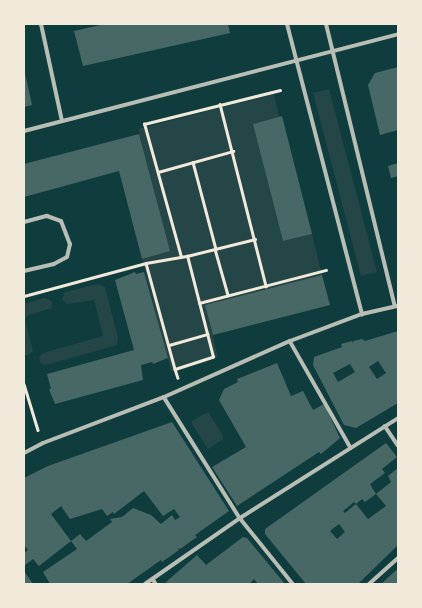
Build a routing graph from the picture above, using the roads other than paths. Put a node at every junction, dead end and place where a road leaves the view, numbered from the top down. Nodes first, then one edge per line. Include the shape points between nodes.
1 (41, 24) edge
2 (287, 24) edge
3 (326, 24) edge
4 (398, 34) edge
5 (332, 51) junction
6 (295, 60) junction
7 (62, 121) junction
8 (24, 131) edge
9 (24, 222) edge
10 (24, 271) edge
11 (396, 306) edge
12 (362, 314) junction
13 (290, 341) junction
14 (164, 397) junction
15 (398, 418) edge
16 (385, 426) junction
17 (398, 445) edge
18 (351, 448) junction
19 (24, 453) edge
20 (240, 518) junction
21 (398, 558) edge
22 (153, 579) junction
23 (145, 584) edge
24 (156, 584) edge
25 (293, 584) edge
26 (369, 584) edge

1 - 7 street
2 - 6 street
3 - 5 street
4 - 5 street
5 - 6 street
5 - 11 street
6 - 7 street
6 - 12 street
7 - 8 street
9 - 10 street via 47,216 61,221 70,244 67,257 54,264
11 - 12 street
12 - 13 street
13 - 14 street
13 - 18 street
14 - 19 street via 42,443
14 - 20 street
15 - 16 street
16 - 17 street
16 - 18 street
18 - 20 street
20 - 22 street
20 - 25 street
21 - 26 street
22 - 23 street
22 - 24 street

